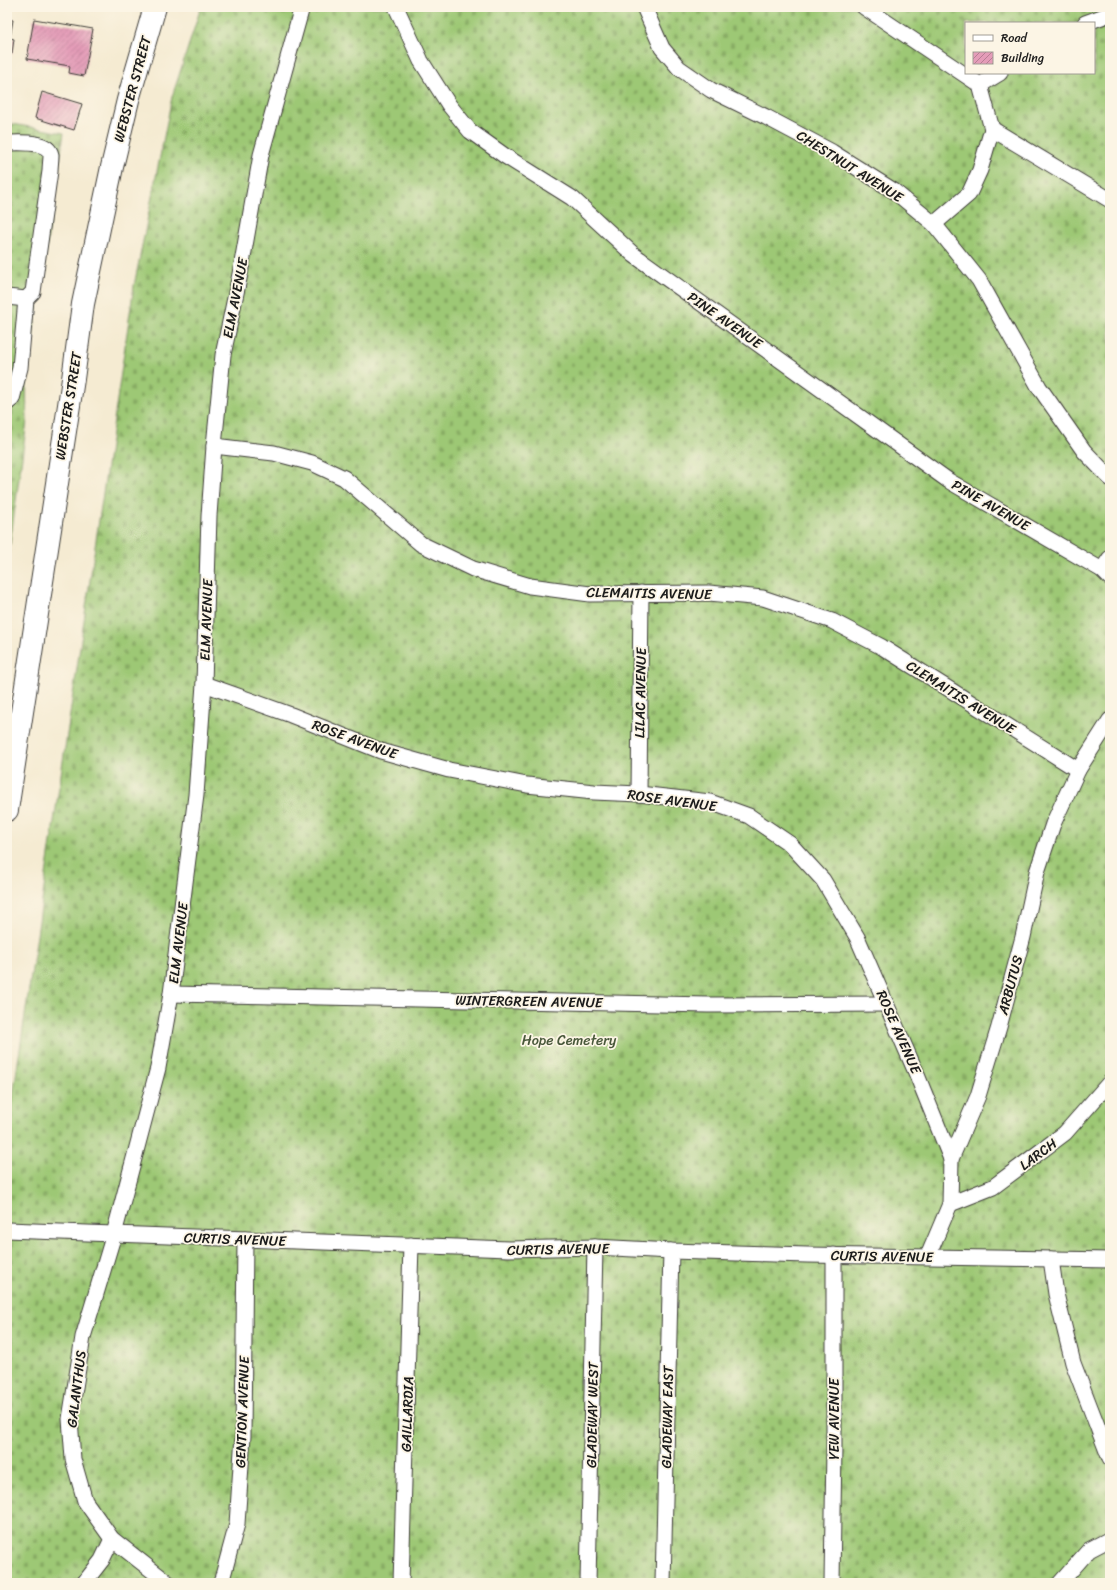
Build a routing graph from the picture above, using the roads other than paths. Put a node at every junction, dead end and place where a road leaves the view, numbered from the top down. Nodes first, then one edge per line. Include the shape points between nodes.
1 (154, 7) edge
2 (302, 7) edge
3 (396, 7) edge
4 (644, 7) edge
5 (864, 7) edge
6 (1110, 14) edge
7 (1088, 22) edge
8 (998, 74) edge
9 (980, 85) junction
10 (992, 129) junction
11 (7, 143) edge
12 (1110, 200) edge
13 (934, 224) junction
14 (7, 297) edge
15 (26, 299) junction
16 (7, 403) edge
17 (214, 446) junction
18 (1110, 478) edge
19 (1107, 569) edge
20 (642, 593) junction
21 (204, 684) junction
22 (1110, 720) edge
23 (11, 754) edge
24 (1078, 770) junction
25 (639, 794) junction
26 (7, 810) edge
27 (171, 994) junction
28 (886, 1004) junction
29 (1110, 1082) edge
30 (951, 1159) junction
31 (950, 1204) junction
32 (7, 1230) edge
33 (114, 1234) junction
34 (245, 1239) junction
35 (411, 1246) junction
36 (595, 1247) junction
37 (671, 1251) junction
38 (834, 1255) junction
39 (928, 1256) junction
40 (1051, 1259) junction
41 (1110, 1260) edge
42 (1110, 1459) edge
43 (112, 1539) junction
44 (1110, 1539) edge
45 (84, 1583) edge
46 (168, 1583) edge
47 (221, 1583) edge
48 (401, 1583) edge
49 (588, 1583) edge
50 (663, 1583) edge
51 (832, 1583) edge
52 (1060, 1583) edge

1 - 23 main road, WEBSTER STREET via 128,100 83,304
2 - 17 lane, ELM AVENUE via 261,155 224,355
3 - 19 lane, PINE AVENUE via 421,61 449,106 470,132 572,198 634,255 949,481
4 - 13 lane, CHESTNUT AVENUE via 662,48 679,68 711,90 832,152 894,191
5 - 9 lane
6 - 7 lane
8 - 9 lane
9 - 10 lane
10 - 12 lane
10 - 13 lane via 980,170 969,194
11 - 15 lane via 38,144 51,154 33,292
13 - 18 lane, CHESTNUT AVENUE via 979,280 1039,386 1084,451
14 - 15 lane
15 - 16 lane via 20,368 12,399
17 - 20 lane, CLEMAITIS AVENUE via 274,453 312,463 344,478 420,544 473,569 537,587 590,594
17 - 21 lane, ELM AVENUE via 209,516
20 - 24 lane, CLEMAITIS AVENUE via 709,593 763,598 832,621 882,647
20 - 25 lane, LILAC AVENUE
21 - 25 lane, ROSE AVENUE via 381,751 449,770 527,785
21 - 27 lane, ELM AVENUE via 196,795
22 - 24 lane, ARBUTUS
23 - 26 main road, WEBSTER STREET
24 - 30 lane, ARBUTUS via 1053,824 1037,872 987,1068
25 - 28 lane, ROSE AVENUE via 710,802 749,816 790,844 823,880 857,937
27 - 28 lane, WINTERGREEN AVENUE via 700,1004
27 - 33 lane, ELM AVENUE via 158,1068
28 - 30 lane, ROSE AVENUE via 916,1070
29 - 31 lane, LARCH via 1065,1133 993,1187
30 - 31 lane, ARBUTUS
31 - 39 lane, ARBUTUS
32 - 33 lane, CURTIS AVENUE
33 - 34 lane, CURTIS AVENUE
33 - 43 lane, GALANTHUS via 83,1337 70,1420 73,1459 85,1501
34 - 35 lane, CURTIS AVENUE
34 - 47 lane, GENTION AVENUE via 243,1436 237,1524
35 - 36 lane, CURTIS AVENUE via 509,1249
35 - 48 lane, GAILLARDIA
36 - 37 lane, CURTIS AVENUE
36 - 49 lane, GLADEWAY WEST
37 - 38 lane, CURTIS AVENUE
37 - 50 lane, GLADEWAY EAST
38 - 39 lane, CURTIS AVENUE
38 - 51 lane, YEW AVENUE
39 - 40 lane, CURTIS AVENUE
40 - 41 lane, CURTIS AVENUE
40 - 42 lane via 1056,1294 1073,1363
43 - 45 lane via 102,1560
43 - 46 lane, GALANTHUS
44 - 52 lane via 1089,1550

